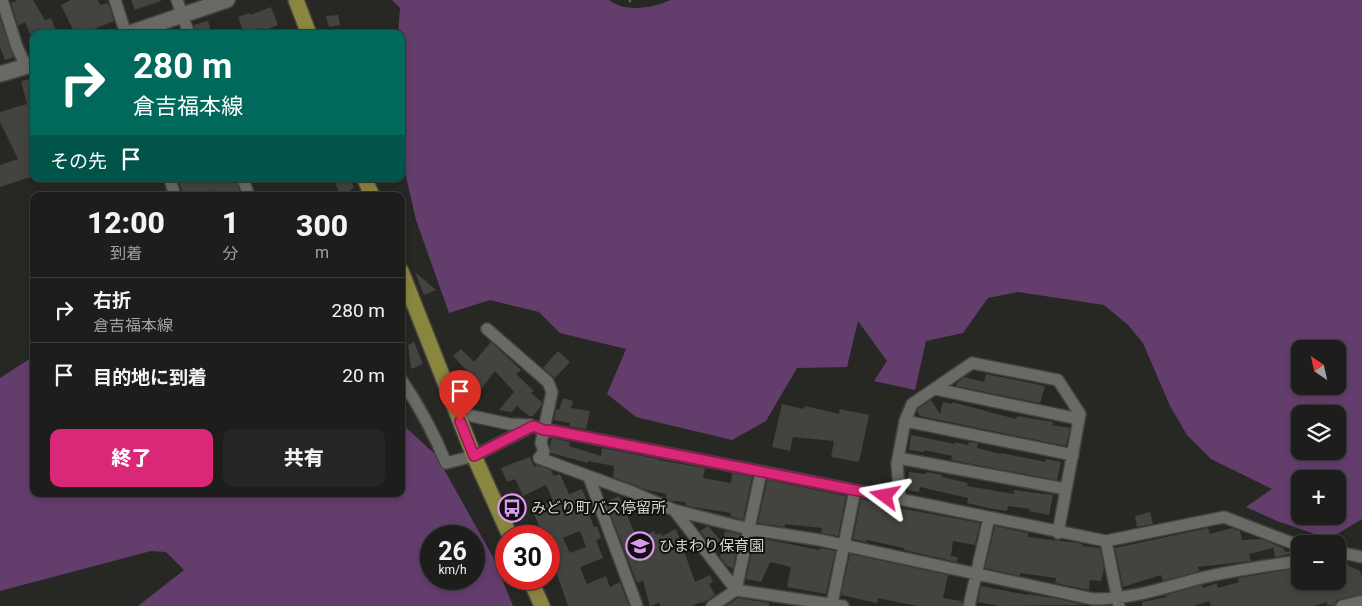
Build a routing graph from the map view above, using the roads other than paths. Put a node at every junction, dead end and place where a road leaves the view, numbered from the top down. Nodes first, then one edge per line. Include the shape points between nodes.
1 (2, 0) edge
2 (115, 0) edge
3 (227, 0) edge
4 (296, 0) edge
5 (180, 7) edge
6 (126, 30) edge
7 (135, 30) edge
8 (188, 30) edge
9 (307, 30) edge
10 (30, 65) edge
11 (0, 74) edge
12 (405, 282) edge
13 (488, 328) dead end
14 (405, 385) edge
15 (935, 389) junction
16 (472, 416) dead end
17 (1079, 419) junction
18 (905, 421) junction
19 (538, 428) junction
20 (1073, 454) junction
21 (474, 456) junction
22 (898, 458) junction
23 (761, 472) junction
24 (589, 477) junction
25 (1066, 489) junction
26 (855, 490) junction
27 (900, 500) junction
28 (674, 510) junction
29 (989, 518) junction
30 (505, 525) edge
31 (750, 529) junction
32 (1058, 532) junction
33 (1106, 541) junction
34 (1291, 543) edge
35 (845, 545) junction
36 (1346, 554) edge
37 (1362, 557) edge
38 (1291, 562) edge
39 (976, 574) junction
40 (535, 590) edge
41 (736, 590) junction
42 (1362, 601) edge
43 (1119, 602) edge
44 (832, 604) junction
45 (542, 606) edge
46 (637, 606) edge
47 (712, 606) edge
48 (844, 606) edge
49 (969, 606) edge
50 (1342, 606) edge

1 - 10 street via 17,47
2 - 6 street
3 - 5 street
4 - 9 main road
5 - 7 street
5 - 8 street
10 - 11 street
12 - 21 main road
13 - 19 street via 548,382 552,392
14 - 21 street via 446,463
15 - 17 street
15 - 17 street via 972,363 1058,380 1080,414
15 - 18 street via 912,404
16 - 19 street
17 - 20 street
18 - 20 street
18 - 22 street
19 - 21 street
19 - 23 street
19 - 24 street via 544,452 539,458
20 - 25 street
21 - 30 main road
22 - 25 street
22 - 27 street
23 - 26 street
23 - 31 street
24 - 28 street
24 - 46 street
25 - 32 street
26 - 27 street
26 - 35 street
27 - 29 street
28 - 31 street
28 - 41 street
29 - 32 street
29 - 39 street
31 - 35 street
31 - 41 street
32 - 33 street
33 - 34 street via 1224,517
33 - 43 street
35 - 39 street
35 - 44 street
36 - 37 street
38 - 43 street via 1232,571
39 - 43 street
39 - 49 street
40 - 45 main road
41 - 44 street
41 - 47 street
42 - 50 street
44 - 48 street

